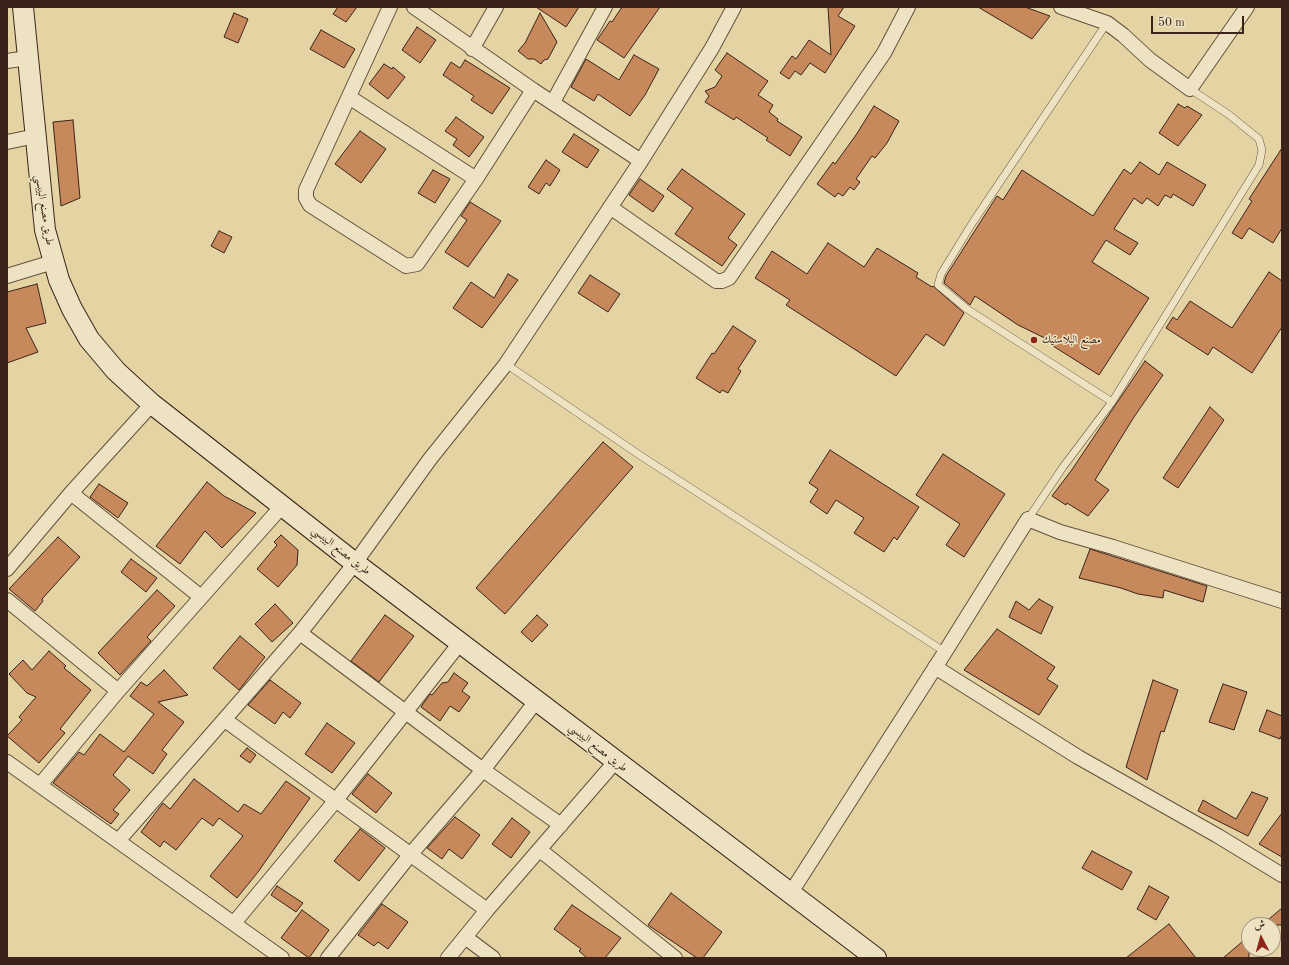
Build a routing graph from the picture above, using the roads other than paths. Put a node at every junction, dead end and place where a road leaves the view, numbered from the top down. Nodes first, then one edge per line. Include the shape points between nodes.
1 (23, 7) edge
2 (390, 7) edge
3 (414, 7) edge
4 (496, 7) edge
5 (605, 7) edge
6 (734, 7) edge
7 (908, 7) edge
8 (1061, 7) edge
9 (1247, 7) edge
10 (1107, 23) junction
11 (472, 49) junction
12 (28, 58) junction
13 (7, 61) edge
14 (1190, 89) junction
15 (532, 90) junction
16 (348, 97) junction
17 (553, 102) junction
18 (36, 136) junction
19 (7, 142) edge
20 (641, 161) junction
21 (476, 179) junction
22 (610, 207) junction
23 (53, 262) junction
24 (7, 276) edge
25 (506, 364) junction
26 (1112, 402) junction
27 (152, 404) junction
28 (71, 493) junction
29 (283, 506) junction
30 (1028, 519) junction
31 (355, 563) junction
32 (7, 569) edge
33 (201, 597) junction
34 (7, 600) edge
35 (1282, 601) edge
36 (300, 633) junction
37 (460, 642) junction
38 (945, 652) junction
39 (935, 667) junction
40 (118, 691) junction
41 (537, 700) junction
42 (406, 713) junction
43 (226, 720) junction
44 (7, 762) edge
45 (615, 762) junction
46 (483, 770) junction
47 (40, 785) junction
48 (336, 800) junction
49 (561, 825) junction
50 (118, 841) junction
51 (540, 850) junction
52 (410, 855) junction
53 (1282, 875) edge
54 (790, 894) junction
55 (487, 910) junction
56 (234, 923) junction
57 (465, 937) junction
58 (282, 958) edge
59 (328, 958) edge
60 (448, 958) edge
61 (493, 958) edge
62 (675, 958) edge
63 (876, 958) edge

1 - 12 main road, طريق مصنع البيبسي
2 - 16 street
3 - 11 street
4 - 11 street
5 - 17 street
6 - 20 street via 712,48
7 - 22 street via 884,53 729,278 722,282 716,281
8 - 10 street
9 - 14 street
10 - 14 street via 1150,60
10 - 26 lane via 973,222 941,274 938,286 967,309
11 - 15 street
12 - 13 street
12 - 18 main road, طريق مصنع البيبسي
14 - 26 lane via 1228,114 1259,139 1262,150 1259,165
15 - 17 street
15 - 21 street
16 - 21 street
16 - 21 street via 306,190 306,198 310,205 353,234 406,266 417,264
17 - 20 street
18 - 19 street
18 - 23 main road, طريق مصنع البيبسي via 45,230
20 - 22 street
22 - 25 street
23 - 24 street
23 - 27 main road, طريق مصنع البيبسي via 72,309 89,339 116,371
25 - 31 street via 430,459
25 - 38 lane via 641,456
26 - 30 lane
27 - 28 street
27 - 29 main road, طريق مصنع البيبسي
28 - 32 street
28 - 33 street
29 - 31 main road, طريق مصنع البيبسي
29 - 33 street
30 - 35 street via 1060,532
30 - 38 street
31 - 36 street
31 - 37 main road, طريق مصنع البيبسي
33 - 40 street
34 - 40 street
36 - 42 street
36 - 43 street
37 - 41 main road, طريق مصنع البيبسي
37 - 42 street
38 - 39 street
39 - 53 street via 1078,757
39 - 54 street
40 - 47 street
41 - 45 main road, طريق مصنع البيبسي
41 - 46 street
42 - 46 street
42 - 48 street
43 - 48 street
43 - 50 street
44 - 47 street
45 - 49 street
45 - 54 main road, طريق مصنع البيبسي
46 - 49 street
46 - 52 street
47 - 50 street
48 - 52 street
48 - 56 street
49 - 51 street
50 - 56 street
51 - 55 street
51 - 62 street
52 - 55 street
52 - 59 street
54 - 63 main road, طريق مصنع البيبسي
55 - 57 street
56 - 58 street
57 - 60 street
57 - 61 street

